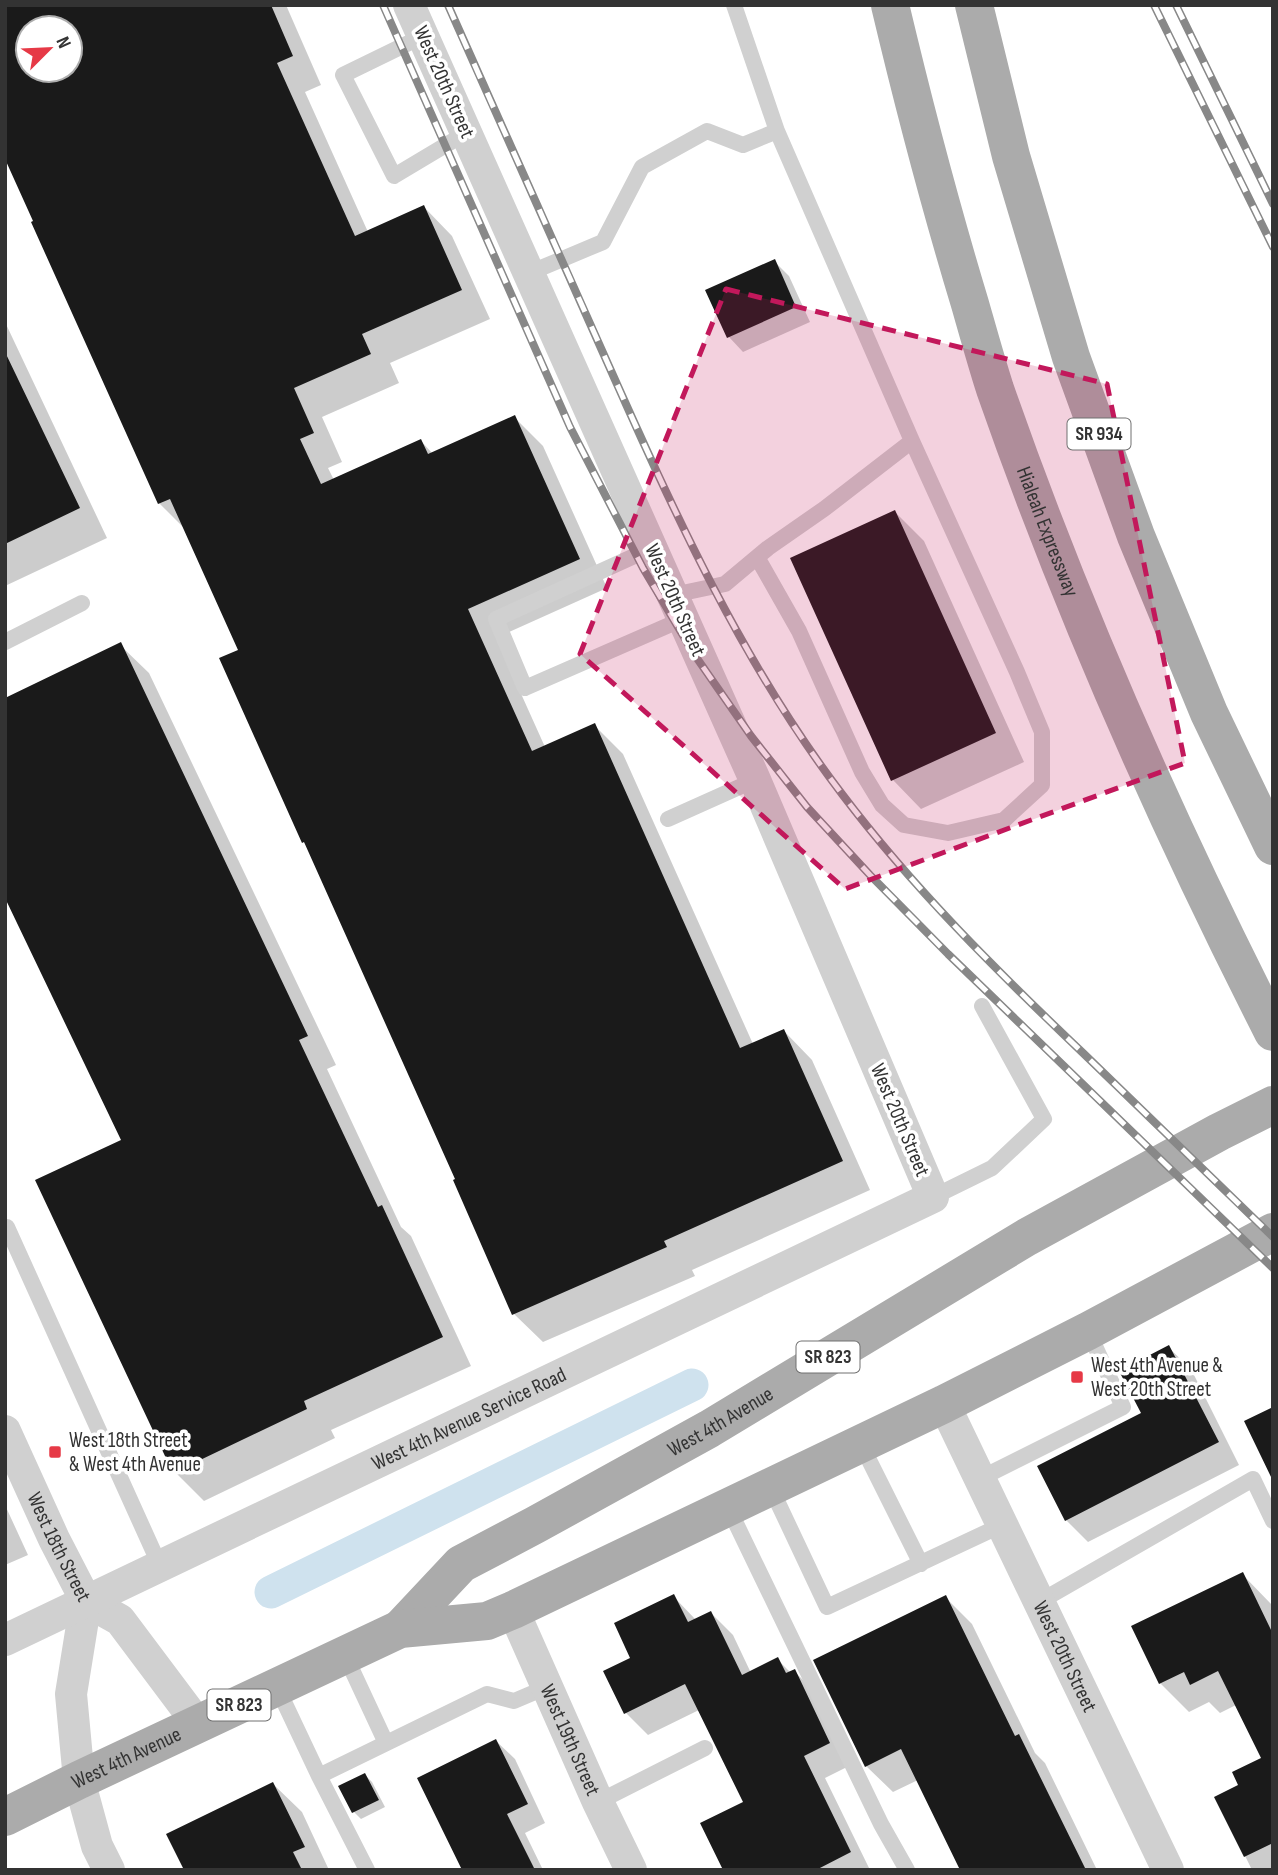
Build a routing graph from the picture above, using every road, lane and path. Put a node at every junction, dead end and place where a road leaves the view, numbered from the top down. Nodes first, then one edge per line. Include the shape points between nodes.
1 (409, 5) edge
2 (734, 5) edge
3 (890, 5) edge
4 (974, 5) edge
5 (423, 36) junction
6 (777, 131) junction
7 (466, 133) junction
8 (529, 273) junction
9 (912, 441) junction
10 (652, 548) junction
11 (757, 557) junction
12 (82, 603) dead end
13 (678, 607) junction
14 (5, 642) edge
15 (755, 780) junction
16 (668, 819) dead end
17 (1273, 846) edge
18 (982, 1006) dead end
19 (1273, 1032) edge
20 (1273, 1105) edge
21 (933, 1197) junction
22 (7, 1227) edge
23 (1273, 1232) edge
24 (1088, 1331) junction
25 (944, 1404) junction
26 (5, 1432) edge
27 (860, 1443) junction
28 (979, 1479) junction
29 (770, 1486) junction
30 (728, 1507) junction
31 (1273, 1521) edge
32 (1002, 1525) junction
33 (920, 1563) junction
34 (160, 1566) junction
35 (86, 1601) junction
36 (1039, 1602) junction
37 (513, 1609) junction
38 (400, 1629) junction
39 (5, 1640) edge
40 (345, 1655) junction
41 (277, 1687) junction
42 (547, 1687) junction
43 (198, 1724) junction
44 (386, 1743) junction
45 (705, 1748) dead end
46 (319, 1776) junction
47 (79, 1780) junction
48 (598, 1802) junction
49 (5, 1817) edge
50 (108, 1870) edge
51 (367, 1870) edge
52 (631, 1870) edge
53 (907, 1870) edge
54 (1168, 1870) edge

1 - 5 street, West 20th Street
2 - 6 lane
3 - 19 main road, Hialeah Expressway via 943,216 1000,400 1136,748
4 - 17 main road, SR 934 via 1011,156 1070,357 1136,536 1209,713
5 - 7 street, West 20th Street
5 - 7 lane via 343,75 394,176
6 - 8 lane via 743,145 707,131 642,167 603,242
6 - 9 lane
7 - 8 street, West 20th Street
8 - 10 street, West 20th Street
9 - 11 lane
9 - 11 lane via 1042,732 1042,785 1004,820 948,833 904,825 882,805 862,772 799,631
10 - 13 street, West 20th Street
10 - 13 lane via 496,619 526,688
11 - 13 lane via 725,584
12 - 14 lane
13 - 15 street, West 20th Street
15 - 16 lane
15 - 21 street, West 20th Street
18 - 21 lane via 1044,1119 992,1168
20 - 38 main road, West 4th Avenue / SR 823 via 1027,1237 709,1429 461,1564
21 - 34 street, West 4th Avenue Service Road
22 - 34 lane
23 - 24 main road, West 4th Avenue / SR 823
24 - 25 main road, West 4th Avenue / SR 823
24 - 28 lane via 1123,1407
25 - 27 main road, West 4th Avenue / SR 823
25 - 28 street, West 20th Street
26 - 35 street, West 18th Street
27 - 29 main road, West 4th Avenue / SR 823
27 - 33 lane
28 - 32 street, West 20th Street
29 - 30 main road, West 4th Avenue / SR 823
29 - 33 lane via 827,1607
30 - 37 main road, West 4th Avenue / SR 823
30 - 53 lane
31 - 36 lane via 1253,1479
32 - 33 lane
32 - 36 street, West 20th Street
34 - 35 street, West 4th Avenue Service Road
35 - 39 street, West 4th Avenue Service Road
35 - 43 street via 120,1620
35 - 47 street, West 18th Street via 71,1694
36 - 54 street, West 20th Street
37 - 38 main road, West 4th Avenue / SR 823 via 487,1621
37 - 42 street, West 19th Street
38 - 40 main road, West 4th Avenue / SR 823
40 - 41 main road, West 4th Avenue / SR 823
40 - 44 lane
41 - 43 main road, West 4th Avenue / SR 823
41 - 46 lane
42 - 44 lane via 514,1701 487,1694
42 - 48 street, West 19th Street
43 - 47 main road, West 4th Avenue / SR 823
44 - 46 lane
45 - 48 lane
46 - 51 lane
47 - 49 main road, West 4th Avenue / SR 823
47 - 50 street, West 18th Street
48 - 52 street, West 19th Street

